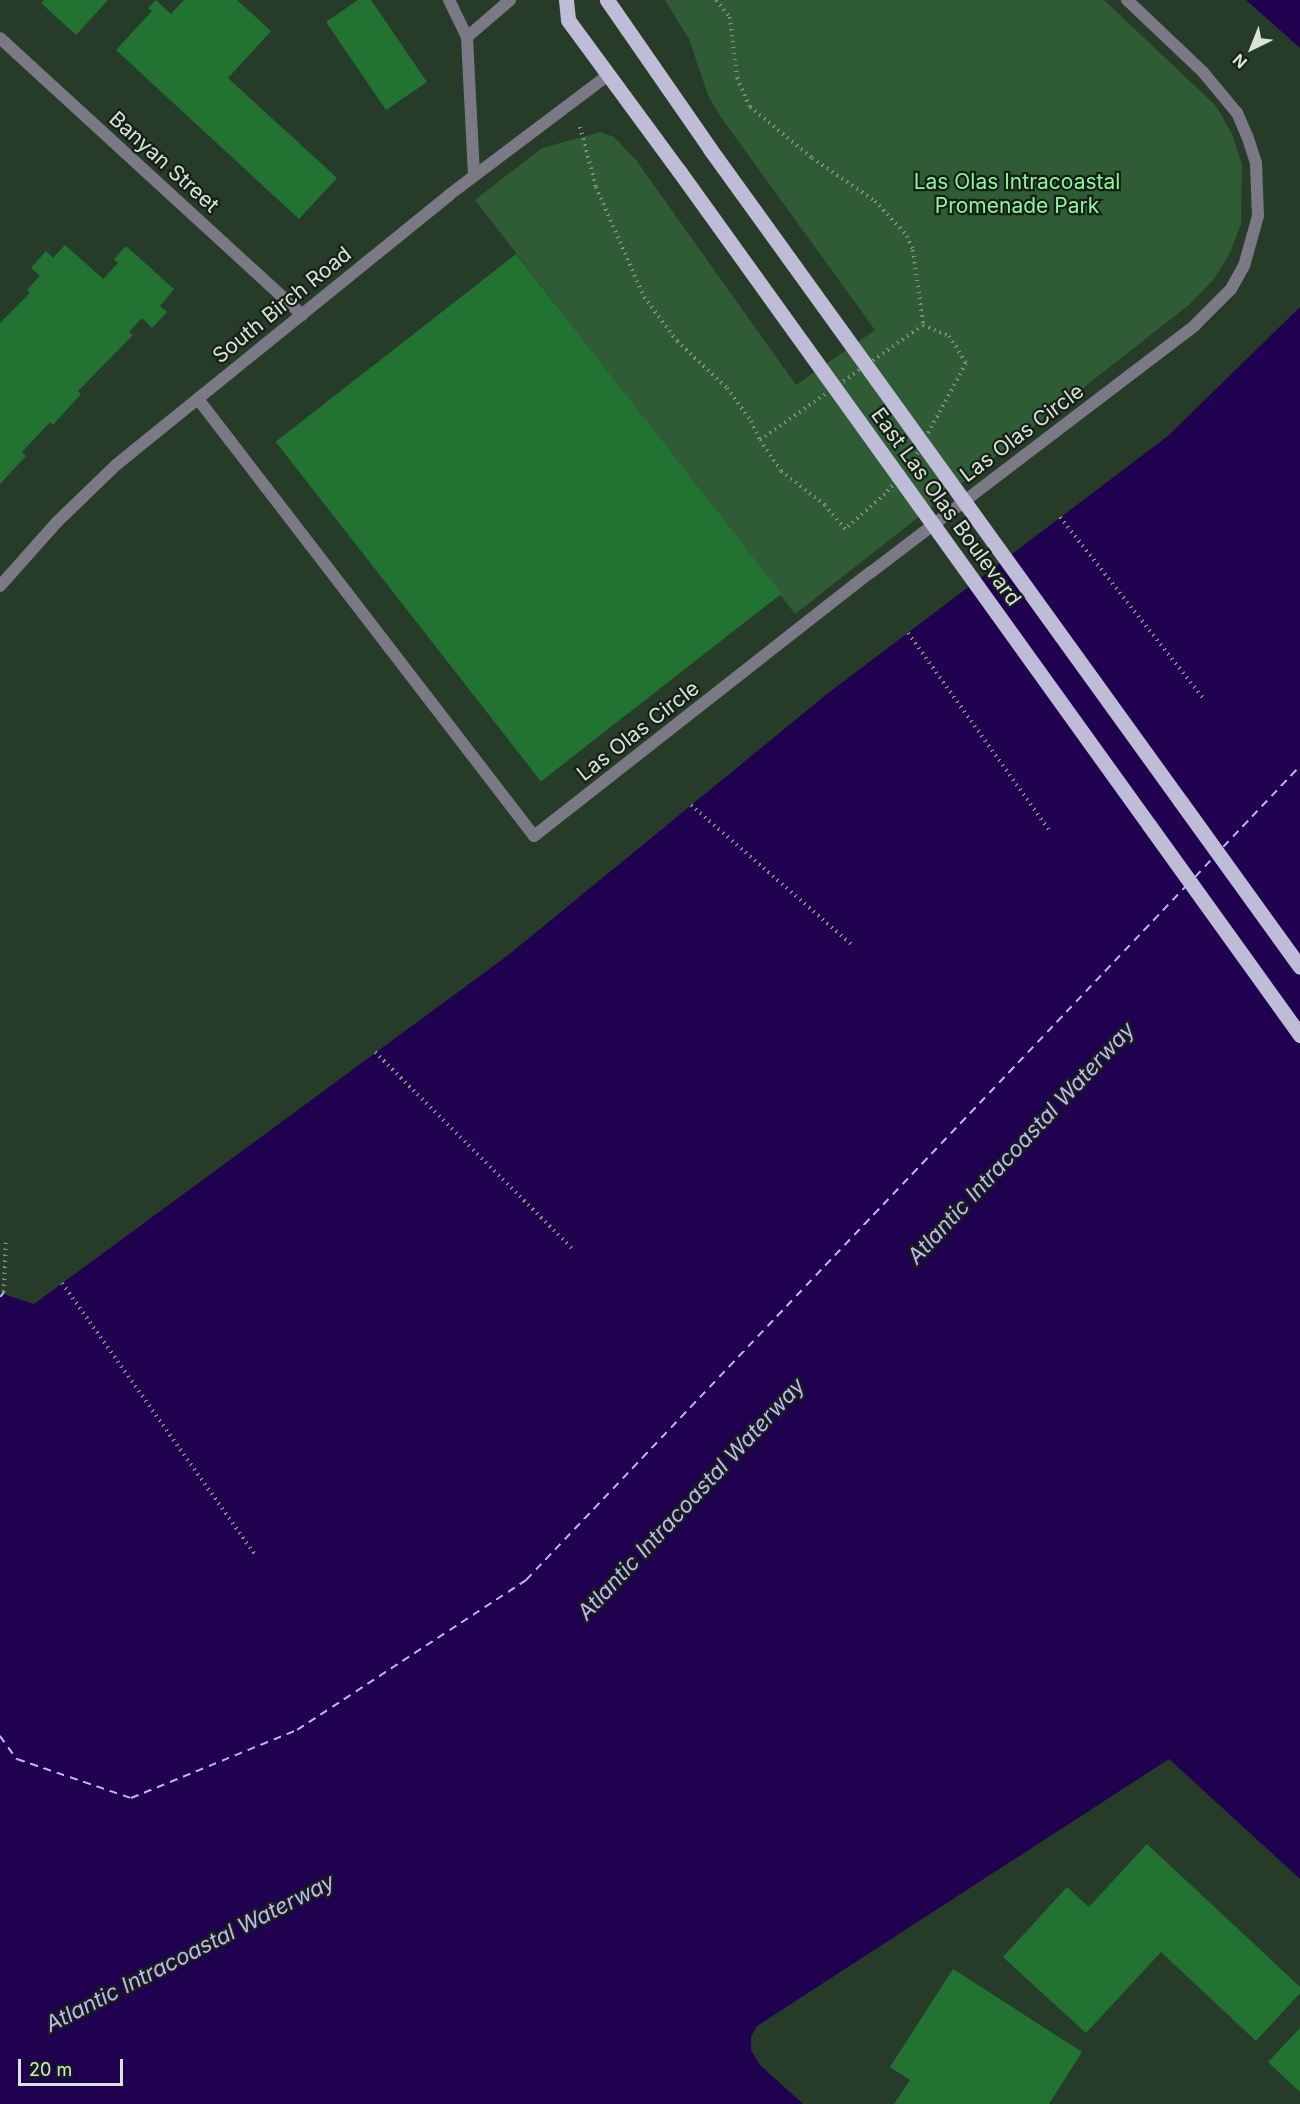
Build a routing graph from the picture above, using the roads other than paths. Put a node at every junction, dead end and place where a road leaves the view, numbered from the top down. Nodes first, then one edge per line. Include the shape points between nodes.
1 (449, 0) edge
2 (510, 0) edge
3 (566, 0) edge
4 (607, 0) edge
5 (1127, 0) edge
6 (467, 37) junction
7 (0, 38) edge
8 (608, 75) junction
9 (474, 176) junction
10 (302, 315) junction
11 (198, 399) junction
12 (0, 586) edge
13 (1300, 967) edge
14 (1300, 1035) edge

1 - 6 street
2 - 6 street
3 - 8 main road, East Las Olas Boulevard via 568,20
4 - 13 main road, East Las Olas Boulevard, bridge via 710,149
5 - 11 street, Las Olas Circle via 1210,79 1237,112 1247,136 1256,163 1258,216 1244,266 1231,289 1195,325 534,836
6 - 9 street
7 - 10 street, Banyan Street
8 - 9 street, South Birch Road
8 - 14 main road, East Las Olas Boulevard, bridge
9 - 10 street, South Birch Road
10 - 11 street, South Birch Road
11 - 12 street, South Birch Road via 98,482

